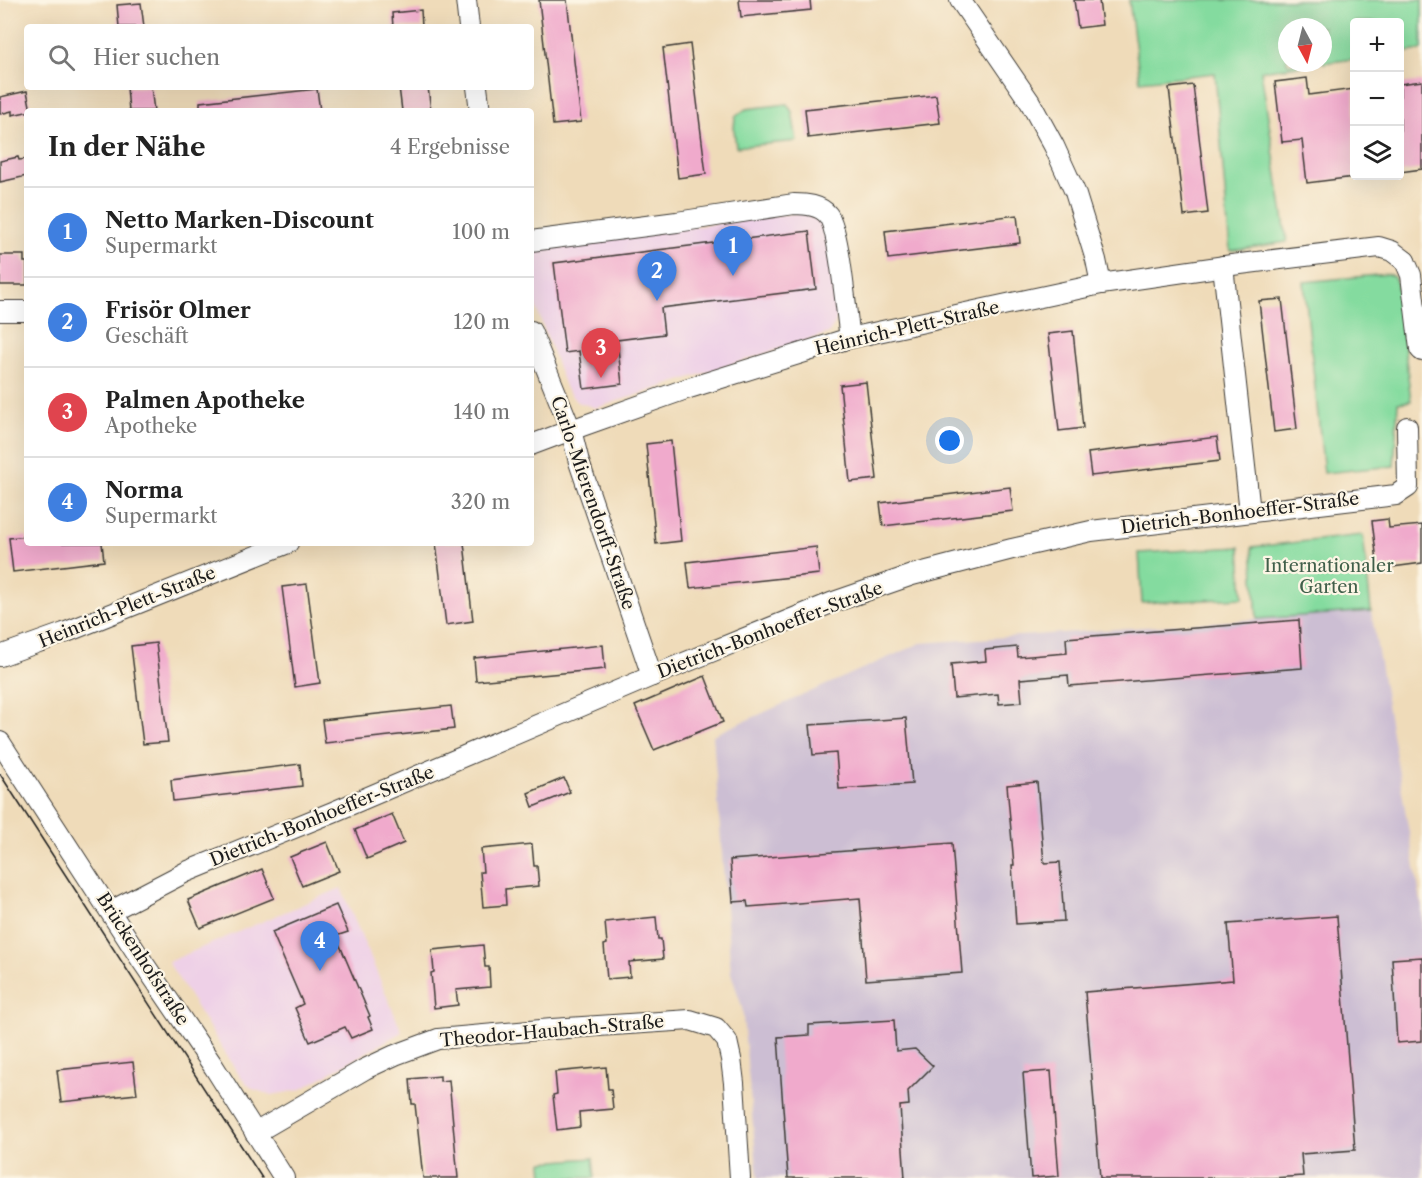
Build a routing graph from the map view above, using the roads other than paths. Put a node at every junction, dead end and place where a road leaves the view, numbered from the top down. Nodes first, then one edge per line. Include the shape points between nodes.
1 (466, 0) edge
2 (960, 0) edge
3 (469, 24) edge
4 (477, 90) edge
5 (480, 108) edge
6 (534, 241) edge
7 (1414, 257) edge
8 (1223, 266) junction
9 (1101, 284) junction
10 (0, 311) edge
11 (24, 311) edge
12 (534, 338) edge
13 (849, 338) junction
14 (1422, 351) edge
15 (1407, 427) dead end
16 (571, 430) junction
17 (534, 445) edge
18 (1250, 512) junction
19 (281, 546) edge
20 (0, 656) edge
21 (652, 676) junction
22 (0, 742) edge
23 (111, 911) junction
24 (255, 1133) junction
25 (284, 1178) edge
26 (740, 1178) edge

1 - 3 street
2 - 9 street via 1030,102 1054,146 1075,192
4 - 5 street
6 - 13 street via 794,204 810,205 828,215 834,227
7 - 8 street, Heinrich-Plett-Straße via 1379,247
7 - 14 street via 1411,275
8 - 9 street, Heinrich-Plett-Straße
8 - 18 street
9 - 13 street, Heinrich-Plett-Straße
10 - 11 street
12 - 16 street, Carlo-Mierendorff-Straße
13 - 16 street, Heinrich-Plett-Straße
15 - 18 street, Dietrich-Bonhoeffer-Straße via 1408,487 1396,495
16 - 17 street, Heinrich-Plett-Straße
16 - 21 street, Carlo-Mierendorff-Straße
18 - 21 street, Dietrich-Bonhoeffer-Straße via 1091,531 912,575 831,603
19 - 20 street, Heinrich-Plett-Straße
21 - 23 street, Dietrich-Bonhoeffer-Straße via 186,872
22 - 23 street, Brückenhofstraße
23 - 24 street, Brückenhofstraße
24 - 25 street, Brückenhofstraße
24 - 26 street, Theodor-Haubach-Straße via 366,1069 438,1039 690,1020 716,1028 727,1041 734,1083

